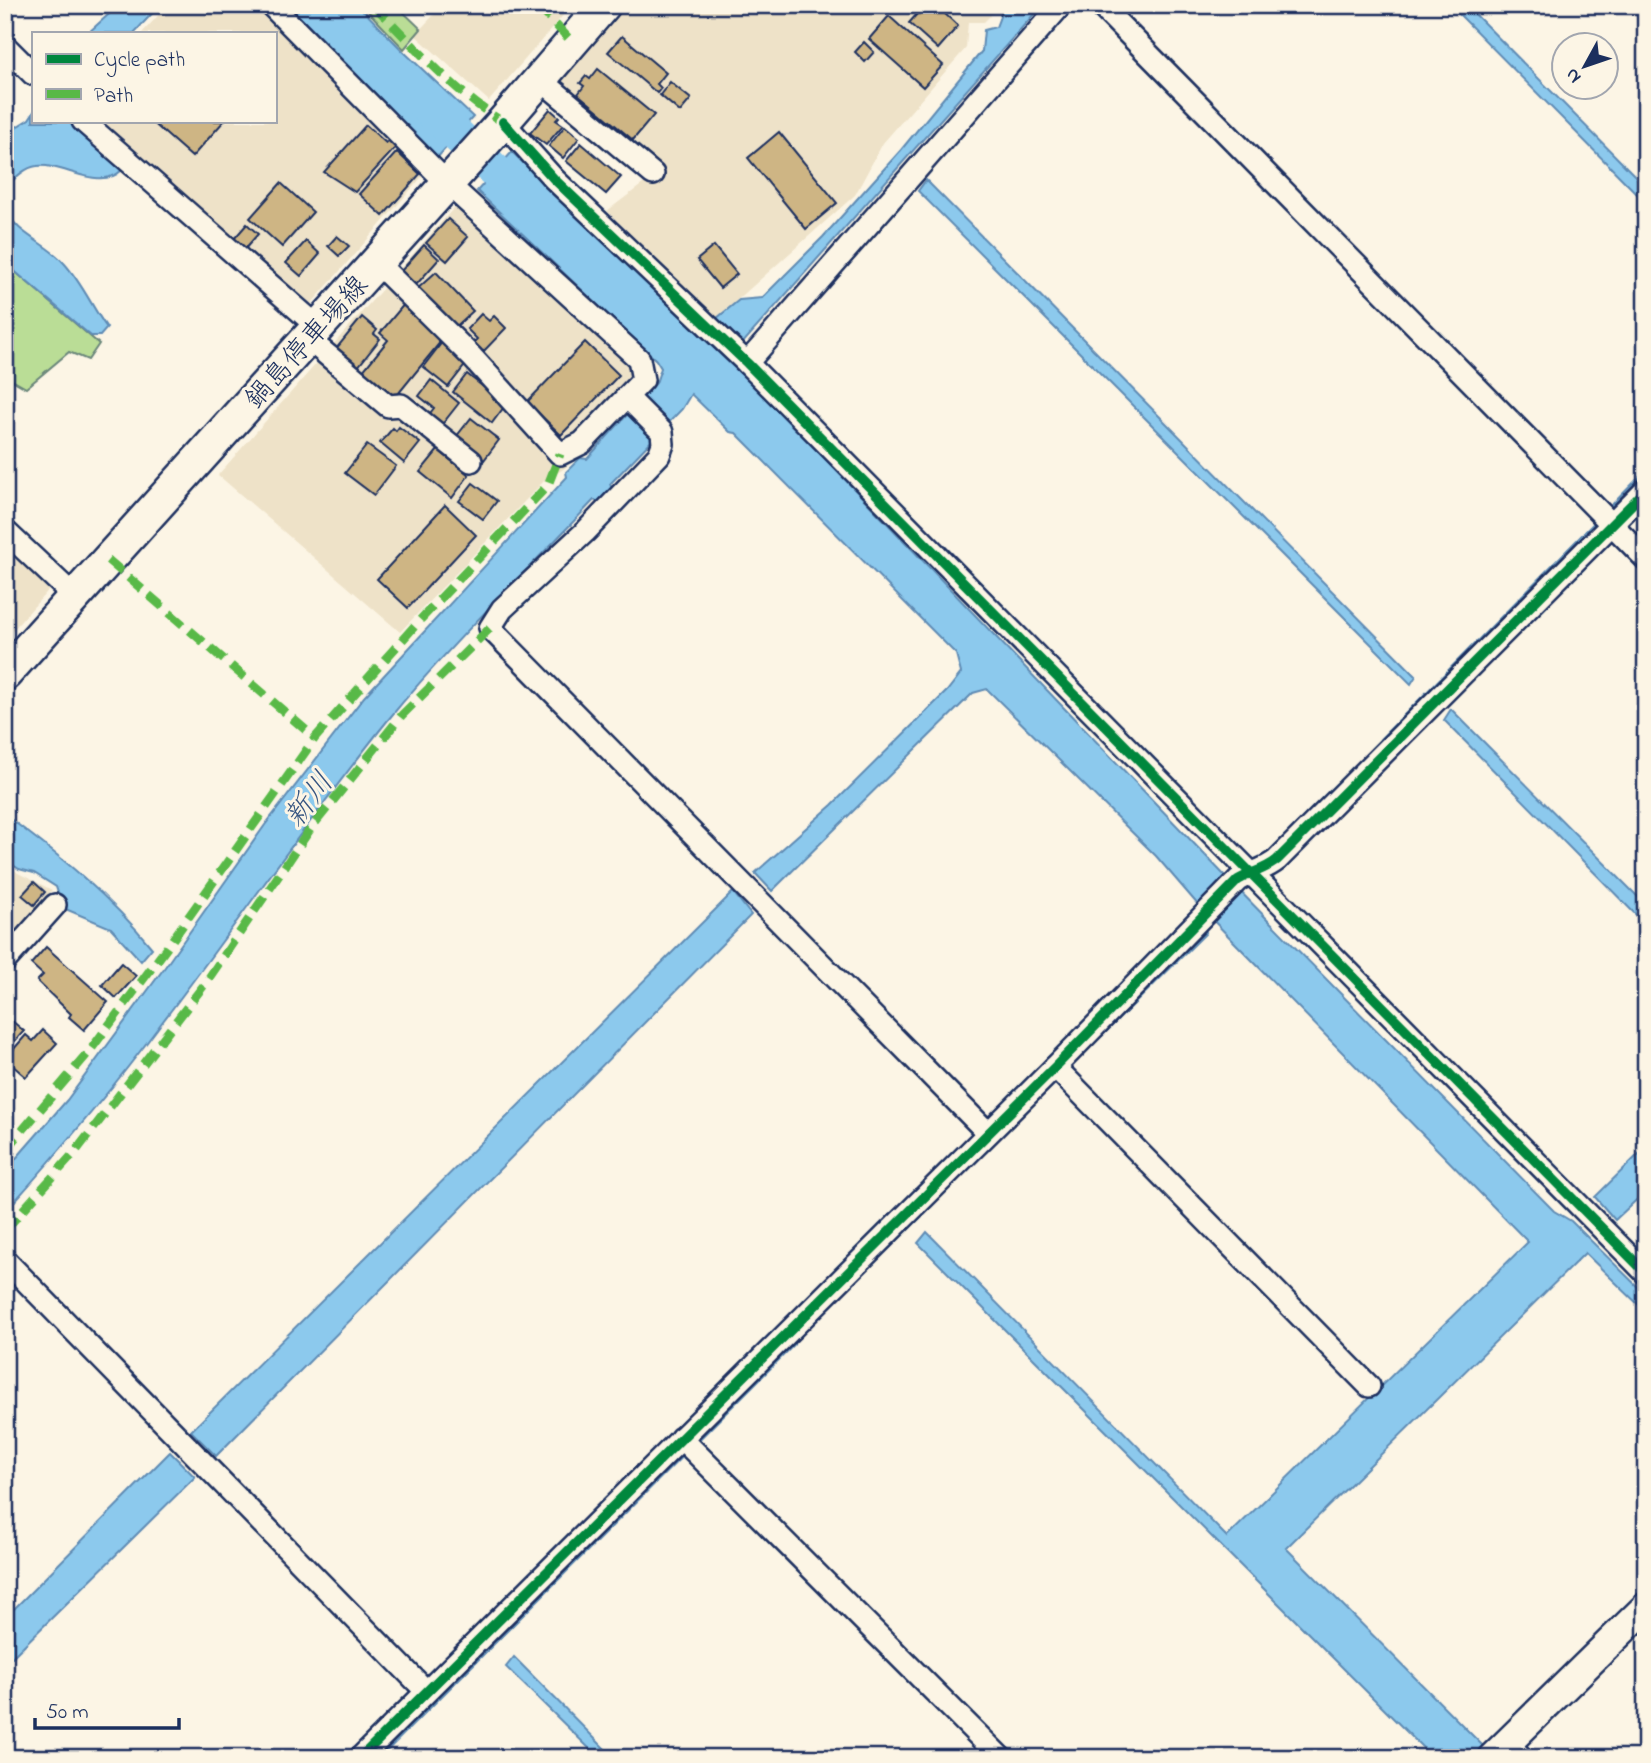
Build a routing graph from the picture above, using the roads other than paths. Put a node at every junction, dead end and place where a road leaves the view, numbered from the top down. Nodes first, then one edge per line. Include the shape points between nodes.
1 (271, 5) edge
2 (604, 5) edge
3 (1061, 5) edge
4 (1100, 5) edge
5 (5, 46) edge
6 (32, 73) edge
7 (540, 79) junction
8 (503, 121) junction
9 (84, 122) edge
10 (653, 174) dead end
11 (447, 183) junction
12 (376, 262) junction
13 (312, 333) junction
14 (747, 363) junction
15 (630, 400) junction
16 (471, 461) dead end
17 (1646, 490) edge
18 (1605, 517) junction
19 (5, 531) edge
20 (1646, 559) edge
21 (75, 597) junction
22 (5, 674) edge
23 (1244, 877) junction
24 (55, 905) dead end
25 (5, 961) edge
26 (1059, 1072) junction
27 (988, 1133) junction
28 (5, 1261) edge
29 (1646, 1273) edge
30 (1369, 1386) dead end
31 (681, 1438) junction
32 (1646, 1607) edge
33 (426, 1691) junction
34 (1505, 1752) edge
35 (360, 1758) edge
36 (1001, 1758) edge

1 - 11 street
2 - 7 main road, 鍋島停車場線
3 - 14 street
4 - 18 street
5 - 6 street
7 - 8 main road, 鍋島停車場線
7 - 10 street
8 - 11 main road, 鍋島停車場線
8 - 14 street via 554,178
9 - 13 street
11 - 12 main road, 鍋島停車場線
11 - 15 street via 639,359 643,380
12 - 13 main road, 鍋島停車場線
12 - 15 street via 472,357 559,454 582,443
13 - 16 street via 388,406 401,405
13 - 21 main road, 鍋島停車場線
14 - 23 street
15 - 27 street via 662,432 659,455 502,609 491,628
17 - 18 street
18 - 20 street
18 - 23 street via 1277,860
19 - 21 street
21 - 22 main road, 鍋島停車場線
23 - 26 street via 1197,921
23 - 29 street
24 - 25 street
26 - 27 street
26 - 30 street
27 - 31 street
28 - 33 street
31 - 33 street
31 - 36 street
32 - 34 street
33 - 35 street

